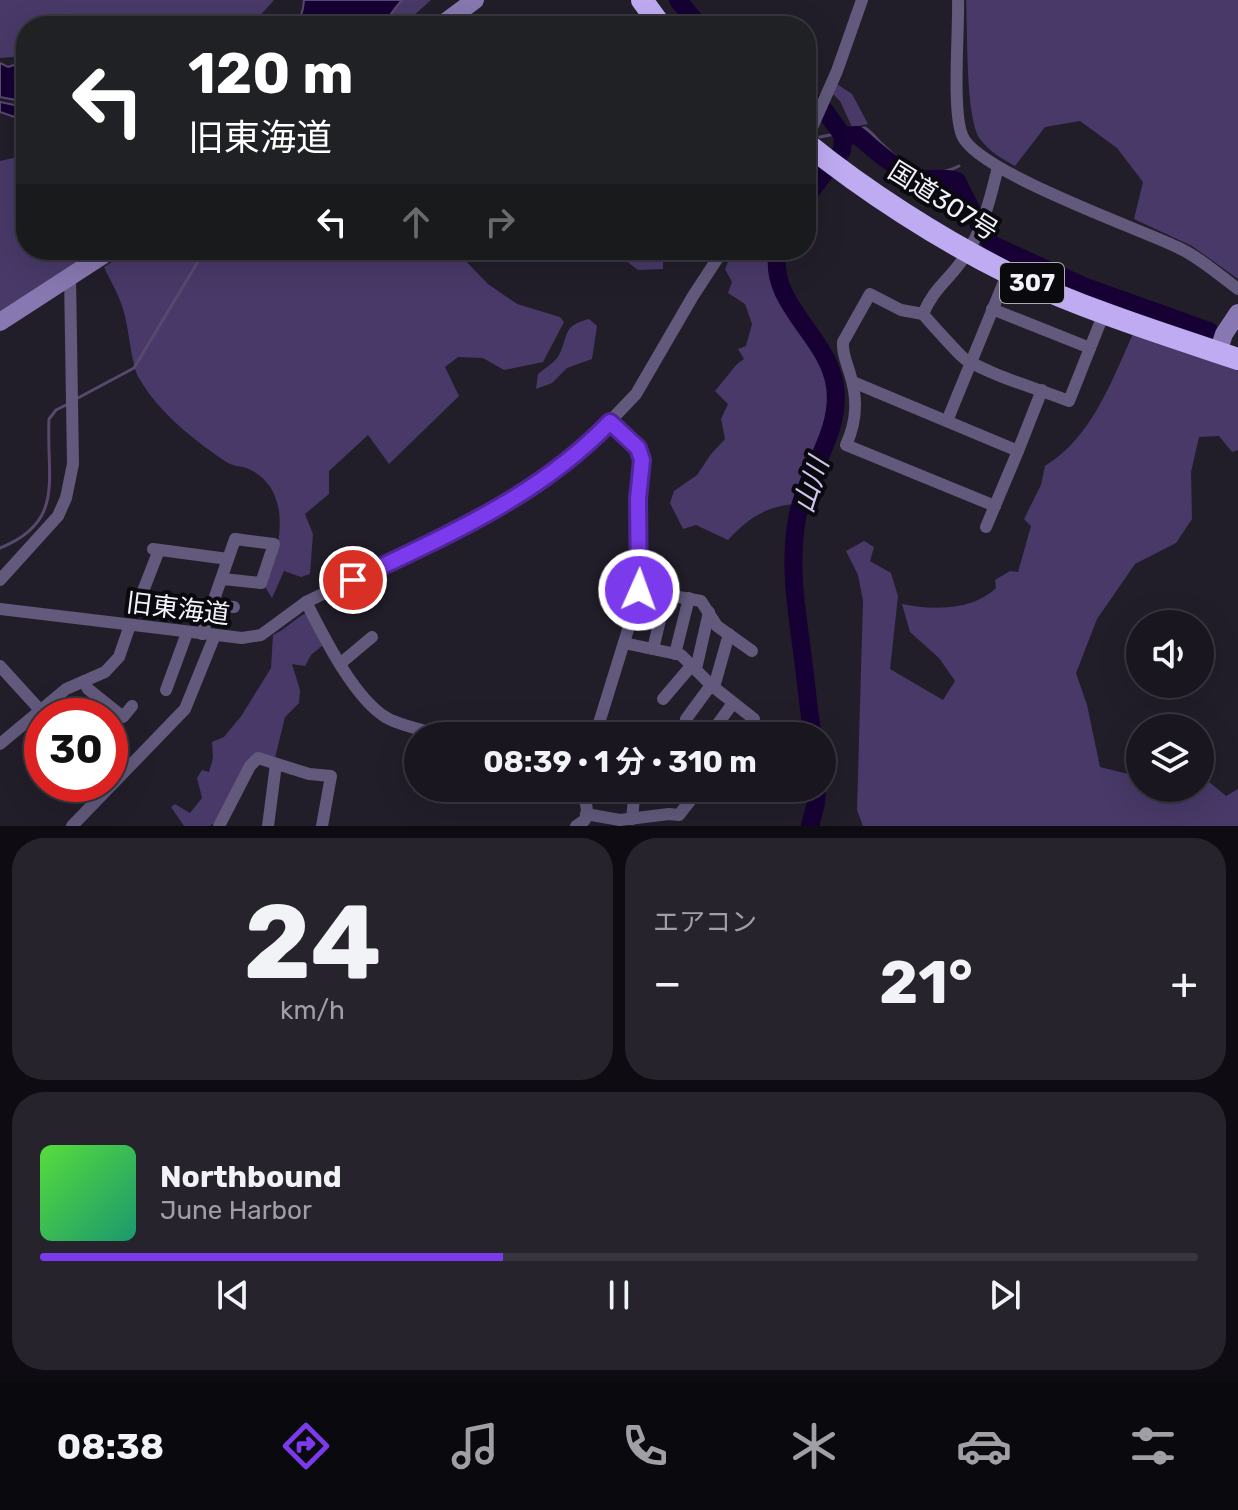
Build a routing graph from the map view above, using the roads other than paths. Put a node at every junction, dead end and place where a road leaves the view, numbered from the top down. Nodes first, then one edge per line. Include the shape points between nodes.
1 (475, 0) edge
2 (862, 0) edge
3 (958, 0) edge
4 (453, 16) edge
5 (816, 119) edge
6 (816, 150) edge
7 (998, 167) junction
8 (968, 252) junction
9 (95, 260) edge
10 (716, 260) edge
11 (1008, 272) junction
12 (70, 276) junction
13 (1238, 289) edge
14 (992, 309) junction
15 (1104, 313) junction
16 (1238, 313) edge
17 (923, 314) junction
18 (0, 322) edge
19 (1090, 348) junction
20 (1228, 355) edge
21 (971, 362) junction
22 (853, 382) junction
23 (1042, 390) junction
24 (947, 421) junction
25 (610, 422) junction
26 (1018, 451) junction
27 (995, 506) junction
28 (986, 527) dead end
29 (228, 559) junction
30 (223, 579) junction
31 (0, 580) edge
32 (639, 590) junction
33 (666, 595) junction
34 (689, 598) junction
35 (306, 602) junction
36 (213, 605) junction
37 (234, 607) dead end
38 (0, 609) edge
39 (709, 612) junction
40 (130, 625) junction
41 (187, 633) junction
42 (729, 634) junction
43 (208, 635) junction
44 (372, 637) dead end
45 (624, 643) junction
46 (653, 649) junction
47 (752, 651) dead end
48 (675, 654) junction
49 (341, 663) junction
50 (0, 666) edge
51 (694, 667) junction
52 (84, 681) junction
53 (713, 686) junction
54 (166, 690) dead end
55 (29, 698) edge
56 (55, 698) edge
57 (663, 699) dead end
58 (733, 703) junction
59 (132, 706) dead end
60 (686, 719) dead end
61 (599, 722) edge
62 (719, 722) edge
63 (752, 722) edge
64 (404, 723) edge
65 (24, 724) edge
66 (0, 744) edge
67 (276, 764) junction
68 (585, 802) edge
69 (634, 802) edge
70 (689, 802) edge
71 (586, 814) junction
72 (632, 819) junction
73 (72, 826) edge
74 (219, 826) edge
75 (268, 826) edge
76 (322, 826) edge
77 (576, 826) edge

1 - 4 main road
2 - 5 street
3 - 7 street via 962,135
6 - 8 highway, 国道307号 / 307
7 - 8 street
7 - 13 street via 1181,249
8 - 11 highway, 国道307号 / 307
8 - 17 street via 933,292
9 - 12 main road
10 - 25 street, 旧東海道 via 636,394
11 - 14 street
11 - 15 highway, 国道307号 / 307
12 - 18 main road
12 - 31 street via 73,464 63,508
14 - 19 street
14 - 21 street
15 - 19 street
15 - 20 highway, 国道307号 / 307
16 - 20 main road via 1229,325
17 - 21 street
17 - 22 street via 901,310 870,294 843,342
19 - 23 street via 1069,401
21 - 23 street
21 - 24 street
22 - 24 street
22 - 27 street via 855,426 846,445
23 - 26 street
24 - 26 street
25 - 32 street via 638,448 642,460
25 - 35 street, 旧東海道 via 573,457 488,515
26 - 27 street
27 - 28 street
29 - 30 street
29 - 30 street via 235,539 274,544 261,583
29 - 36 street via 156,549 143,591 146,598
30 - 36 street
32 - 33 street
32 - 45 street
33 - 34 street
33 - 46 street
34 - 39 street via 701,601
34 - 48 street
35 - 43 street, 旧東海道 via 261,635
35 - 49 street
36 - 37 street
36 - 43 street
38 - 40 street, 旧東海道
39 - 42 street
39 - 51 street
40 - 41 street, 旧東海道
40 - 52 street via 112,666
41 - 43 street, 旧東海道
41 - 54 street
42 - 47 street
42 - 53 street
43 - 73 street via 185,709
44 - 49 street
45 - 46 street
45 - 61 street
46 - 48 street
48 - 51 street
49 - 64 street via 362,695 387,718
50 - 55 street
51 - 53 street
51 - 57 street
52 - 56 street
52 - 59 street via 123,717
53 - 58 street
53 - 60 street
58 - 62 street
58 - 63 street
65 - 66 street
67 - 74 street via 258,758 250,766
67 - 75 street
67 - 76 street via 331,776
68 - 71 street
69 - 72 street
70 - 72 street via 679,815
71 - 72 street
71 - 77 street

